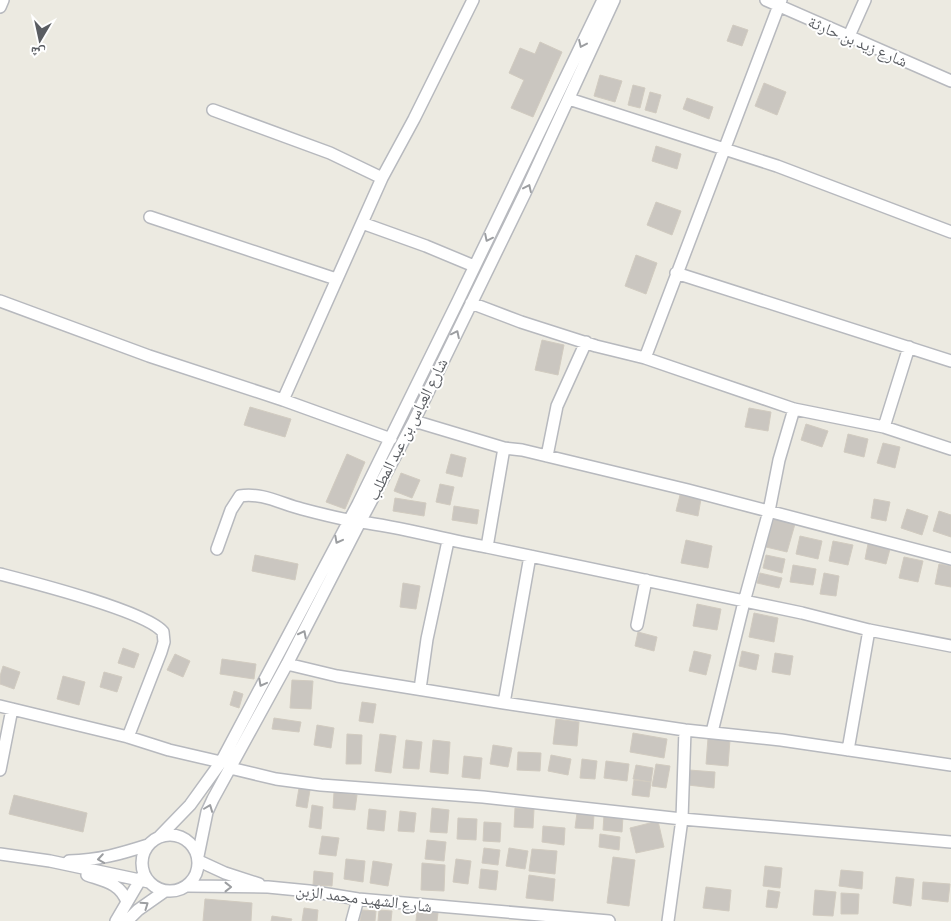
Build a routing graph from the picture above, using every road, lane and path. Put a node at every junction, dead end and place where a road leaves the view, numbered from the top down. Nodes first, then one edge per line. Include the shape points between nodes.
1 (3, 0) edge
2 (473, 0) edge
3 (603, 0) edge
4 (614, 0) edge
5 (766, 0) edge
6 (865, 0) edge
7 (780, 3) edge
8 (0, 8) edge
9 (849, 36) junction
10 (951, 81) edge
11 (569, 99) junction
12 (212, 110) dead end
13 (725, 148) junction
14 (382, 178) junction
15 (150, 217) dead end
16 (362, 223) junction
17 (951, 232) edge
18 (474, 266) junction
19 (676, 273) junction
20 (336, 279) junction
21 (0, 301) edge
22 (470, 303) junction
23 (586, 342) junction
24 (909, 347) junction
25 (645, 358) junction
26 (951, 361) edge
27 (283, 400) junction
28 (794, 409) junction
29 (414, 421) junction
30 (884, 428) junction
31 (391, 439) junction
32 (504, 448) junction
33 (951, 449) edge
34 (547, 456) junction
35 (769, 512) junction
36 (354, 521) junction
37 (448, 540) junction
38 (487, 547) junction
39 (217, 549) dead end
40 (530, 556) junction
41 (951, 559) edge
42 (0, 574) edge
43 (646, 580) junction
44 (744, 602) junction
45 (637, 625) dead end
46 (869, 630) junction
47 (951, 646) edge
48 (287, 664) junction
49 (420, 689) junction
50 (504, 703) junction
51 (0, 706) edge
52 (12, 709) junction
53 (685, 730) junction
54 (712, 732) junction
55 (128, 737) junction
56 (848, 750) junction
57 (225, 765) junction
58 (951, 765) edge
59 (0, 770) edge
60 (682, 819) junction
61 (158, 837) junction
62 (951, 842) edge
63 (148, 845) junction
64 (0, 854) edge
65 (199, 859) junction
66 (50, 861) junction
67 (144, 879) junction
68 (188, 886) junction
69 (268, 887) junction
70 (165, 891) junction
71 (358, 899) junction
72 (127, 902) junction
73 (558, 919) edge
74 (116, 921) edge
75 (127, 921) edge
76 (352, 921) edge
77 (610, 921) edge
78 (668, 921) edge

1 - 8 street
2 - 14 street
3 -> 18 street, شارع العباس بن عبد المطلب
4 - 11 street, شارع العباس بن عبد المطلب
5 - 7 street, شارع زيد بن حارثة
6 - 9 street
7 - 9 street, شارع زيد بن حارثة
7 - 13 street
9 - 10 street, شارع زيد بن حارثة
11 - 13 street
22 -> 11 street, شارع العباس بن عبد المطلب
12 - 14 street via 330,153
13 - 17 street
13 - 19 street
14 - 16 street
15 - 20 street
16 - 18 street
16 - 20 street
18 - 31 street, شارع العباس بن عبد المطلب
19 - 24 street
19 - 25 street
20 - 27 street
21 - 27 street via 149,356
22 - 23 street
29 -> 22 street, شارع العباس بن عبد المطلب
23 - 25 street
23 - 34 street via 557,406
24 - 26 street
24 - 30 street
25 - 28 street
27 - 31 street
28 - 30 street
28 - 35 street
29 - 32 street
29 - 36 street, شارع العباس بن عبد المطلب
30 - 33 street
31 - 36 street, شارع العباس بن عبد المطلب
32 - 34 street
32 - 38 street
34 - 35 street
35 - 41 street
35 - 44 street
36 - 37 street via 398,527
36 - 39 street via 246,494 240,496 231,510
48 -> 36 street, شارع العباس بن عبد المطلب
36 -> 57 street, شارع العباس بن عبد المطلب
37 - 38 street
37 - 49 street
38 - 40 street
40 - 43 street
40 - 50 street
42 - 55 street via 126,612 154,624 163,632 161,652
43 - 44 street
43 - 45 street
44 - 46 street
44 - 54 street
46 - 47 street
46 - 56 street
48 - 49 street via 337,676
48 - 57 street, شارع العباس بن عبد المطلب
49 - 50 street
50 - 53 street
51 - 52 street
52 - 55 street
52 - 59 street
53 - 54 street
53 - 60 street
54 - 56 street
55 - 57 street
56 - 58 street
57 - 60 street via 276,779 321,785 483,797
57 - 61 street, شارع العباس بن عبد المطلب
65 -> 57 street, شارع العباس بن عبد المطلب via 207,812
60 - 62 street
60 - 78 street
61 - 63 street
61 - 65 street via 171,834 183,837 192,845
63 -> 66 street via 95,860
63 - 67 street via 141,862
64 - 66 street
65 - 68 street via 198,871
65 - 69 street, شارع الشهيد محمد الزبن via 225,873
66 - 67 street
66 - 72 street via 117,886
67 - 70 street
67 - 72 street
68 -> 69 street, شارع الشهيد محمد الزبن
68 - 70 street via 177,891
69 - 71 street, شارع الشهيد محمد الزبن
75 -> 70 street
71 - 73 street, شارع الشهيد محمد الزبن
71 - 76 street
72 - 74 street
73 - 77 street, شارع الشهيد محمد الزبن

